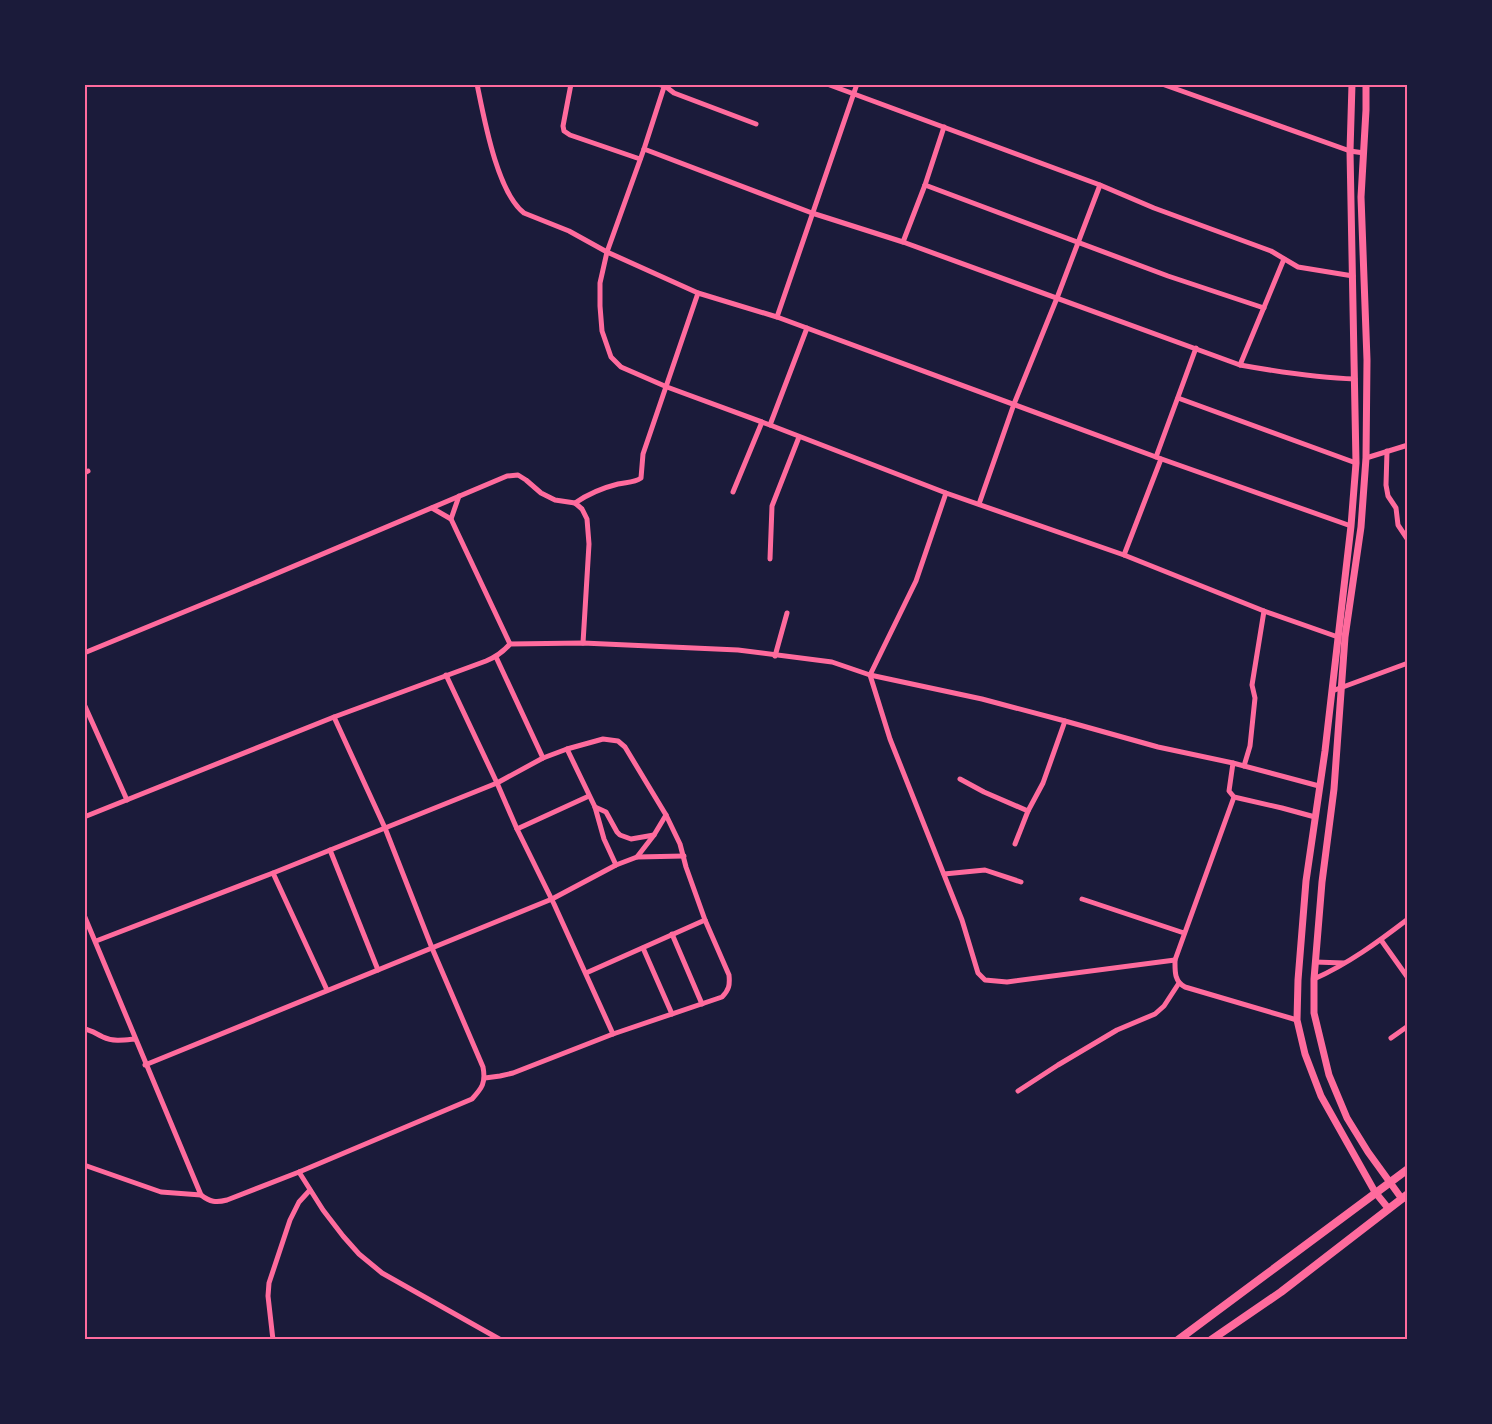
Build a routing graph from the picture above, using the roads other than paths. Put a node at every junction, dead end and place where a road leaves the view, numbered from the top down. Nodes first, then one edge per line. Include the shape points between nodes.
1 (477, 84) edge
2 (571, 84) edge
3 (658, 84) edge
4 (827, 84) edge
5 (857, 84) edge
6 (1162, 84) edge
7 (1352, 84) edge
8 (1366, 84) edge
9 (665, 85) edge
10 (854, 93) junction
11 (756, 124) dead end
12 (945, 127) junction
13 (644, 149) junction
14 (1350, 151) junction
15 (1364, 153) junction
16 (640, 159) junction
17 (925, 185) junction
18 (1100, 185) junction
19 (812, 213) junction
20 (903, 242) junction
21 (1079, 244) junction
22 (607, 252) junction
23 (1284, 259) junction
24 (1353, 276) junction
25 (698, 293) junction
26 (1057, 298) junction
27 (1264, 308) junction
28 (777, 316) junction
29 (807, 327) junction
30 (1196, 348) junction
31 (1240, 365) junction
32 (1355, 379) junction
33 (667, 387) junction
34 (1178, 398) junction
35 (1014, 404) junction
36 (762, 422) junction
37 (770, 425) junction
38 (800, 437) junction
39 (1408, 445) edge
40 (1387, 451) junction
41 (1158, 458) junction
42 (1366, 459) junction
43 (1356, 463) junction
44 (733, 492) dead end
45 (946, 493) junction
46 (459, 496) junction
47 (574, 503) junction
48 (979, 504) junction
49 (432, 508) junction
50 (451, 519) junction
51 (1351, 526) junction
52 (1408, 540) edge
53 (1124, 555) junction
54 (770, 559) dead end
55 (1264, 611) junction
56 (787, 613) dead end
57 (1338, 637) junction
58 (583, 643) junction
59 (510, 644) junction
60 (84, 653) edge
61 (775, 656) junction
62 (496, 657) junction
63 (1408, 663) edge
64 (446, 675) junction
65 (870, 675) junction
66 (1342, 687) junction
67 (1332, 691) junction
68 (84, 704) edge
69 (334, 717) junction
70 (1065, 721) junction
71 (567, 749) junction
72 (543, 758) junction
73 (1233, 763) junction
74 (1244, 766) junction
75 (960, 779) dead end
76 (497, 783) junction
77 (1319, 786) junction
78 (589, 796) junction
79 (1234, 797) junction
80 (127, 800) junction
81 (595, 807) junction
82 (1028, 811) junction
83 (666, 815) junction
84 (1315, 817) junction
85 (84, 818) edge
86 (385, 828) junction
87 (517, 829) junction
88 (654, 835) junction
89 (1015, 844) dead end
90 (330, 850) junction
91 (684, 856) junction
92 (637, 857) junction
93 (616, 864) junction
94 (273, 873) junction
95 (944, 874) junction
96 (1021, 882) dead end
97 (552, 899) junction
98 (1082, 899) dead end
99 (84, 915) edge
100 (1408, 919) edge
101 (705, 920) junction
102 (87, 925) edge
103 (1184, 933) junction
104 (672, 934) junction
105 (1381, 940) junction
106 (96, 941) junction
107 (432, 948) junction
108 (643, 948) junction
109 (1175, 960) junction
110 (1315, 962) junction
111 (1346, 963) junction
112 (378, 970) junction
113 (586, 973) junction
114 (1408, 978) edge
115 (1314, 979) junction
116 (1179, 983) junction
117 (327, 990) junction
118 (702, 1004) junction
119 (672, 1014) junction
120 (1297, 1020) junction
121 (1408, 1026) edge
122 (84, 1029) edge
123 (614, 1034) junction
124 (1391, 1038) dead end
125 (135, 1039) junction
126 (145, 1065) junction
127 (485, 1078) junction
128 (1018, 1090) dead end
129 (84, 1165) edge
130 (1408, 1169) edge
131 (299, 1172) junction
132 (1389, 1182) junction
133 (310, 1190) junction
134 (1376, 1192) junction
135 (201, 1195) junction
136 (1405, 1196) edge
137 (1388, 1208) junction
138 (273, 1340) edge
139 (501, 1340) edge
140 (1178, 1340) edge
141 (1211, 1340) edge

1 - 22 street via 500,174 518,209
2 - 16 street via 564,131
3 - 9 street
4 - 10 street
5 - 10 street
6 - 14 street
7 - 14 main road
8 - 15 main road
9 - 11 street via 674,93
9 - 13 street
10 - 12 street
10 - 19 street
12 - 17 street
12 - 18 street
13 - 16 street
13 - 19 street
14 - 15 street
14 - 24 main road
15 - 42 main road via 1361,197
16 - 22 street
17 - 20 street
17 - 21 street
18 - 21 street
18 - 23 street
19 - 20 street
19 - 28 street
20 - 26 street
21 - 26 street
21 - 27 street
22 - 25 street
22 - 33 street via 600,306 602,331 611,357 621,367
23 - 24 street via 1298,267
23 - 27 street
24 - 32 main road
25 - 28 street
25 - 33 street
26 - 30 street
26 - 35 street
27 - 31 street
28 - 29 street
29 - 35 street
29 - 37 street
30 - 31 street
30 - 34 street
31 - 32 street
32 - 43 main road
33 - 36 street
33 - 47 street via 643,454 641,478 592,492
34 - 41 street
34 - 43 street
35 - 41 street
35 - 48 street
36 - 37 street
36 - 44 street
37 - 38 street
38 - 45 street
38 - 54 street via 772,506
39 - 40 street
40 - 42 street
40 - 52 street via 1388,496
41 - 51 street
41 - 53 street
42 - 66 main road
43 - 51 main road
45 - 48 street
45 - 65 street via 916,581
46 - 47 street via 507,476 518,476 555,500
46 - 49 street
46 - 50 street
47 - 58 street via 586,519 589,544
48 - 53 street
49 - 50 street
49 - 60 street
50 - 59 street
51 - 57 main road
53 - 55 street
55 - 57 street
55 - 74 street via 1252,685 1251,738
56 - 61 street
57 - 67 main road
58 - 59 street
58 - 61 street via 738,650
59 - 62 street
61 - 65 street via 832,662
62 - 64 street
62 - 72 street
63 - 66 street
64 - 69 street
64 - 76 street
65 - 70 street
65 - 95 street via 890,739
66 - 67 street
66 - 110 main road
67 - 77 main road
68 - 80 street
69 - 80 street
69 - 86 street
70 - 73 street
70 - 82 street via 1043,783
71 - 72 street
71 - 78 street
71 - 83 street via 603,739 618,741
72 - 76 street
73 - 74 street
73 - 79 street via 1229,791
74 - 77 street
75 - 82 street
76 - 86 street
76 - 87 street
77 - 84 main road
78 - 81 street
78 - 87 street
79 - 84 street
79 - 103 street
80 - 85 street
81 - 88 street via 606,812 620,835 631,839
81 - 93 street
82 - 89 street
83 - 88 street
83 - 91 street
84 - 120 main road via 1306,881
86 - 90 street
86 - 107 street
87 - 97 street
88 - 92 street
90 - 94 street
90 - 112 street
91 - 92 street
91 - 101 street
92 - 93 street
93 - 97 street
94 - 106 street
94 - 117 street
95 - 96 street via 985,870
95 - 109 street via 978,973 985,980 1007,982
97 - 107 street
97 - 113 street
98 - 103 street
99 - 102 street
100 - 105 street
101 - 104 street
101 - 118 street via 730,985 722,997
102 - 106 street
103 - 109 street
104 - 108 street
104 - 118 street
105 - 111 street
105 - 114 street
106 - 125 street
107 - 112 street
107 - 127 street
108 - 113 street
108 - 119 street
109 - 116 street
110 - 111 street
110 - 115 main road
111 - 115 street
112 - 117 street
113 - 123 street
115 - 132 main road via 1314,1013 1329,1075 1347,1118
116 - 120 street
116 - 128 street via 1155,1014 1117,1030
117 - 126 street
118 - 119 street
119 - 123 street
120 - 134 main road via 1321,1096
121 - 124 street
122 - 125 street via 109,1039
123 - 127 street via 513,1073
125 - 126 street
126 - 135 street
127 - 131 street via 472,1099
129 - 135 street via 161,1192
130 - 132 main road
131 - 133 street
131 - 135 street via 217,1203
132 - 134 main road
132 - 136 main road
133 - 138 street via 298,1202 290,1220 269,1283
133 - 139 street via 343,1236 382,1274
134 - 137 main road
134 - 140 main road
136 - 137 main road
137 - 141 main road via 1281,1292

